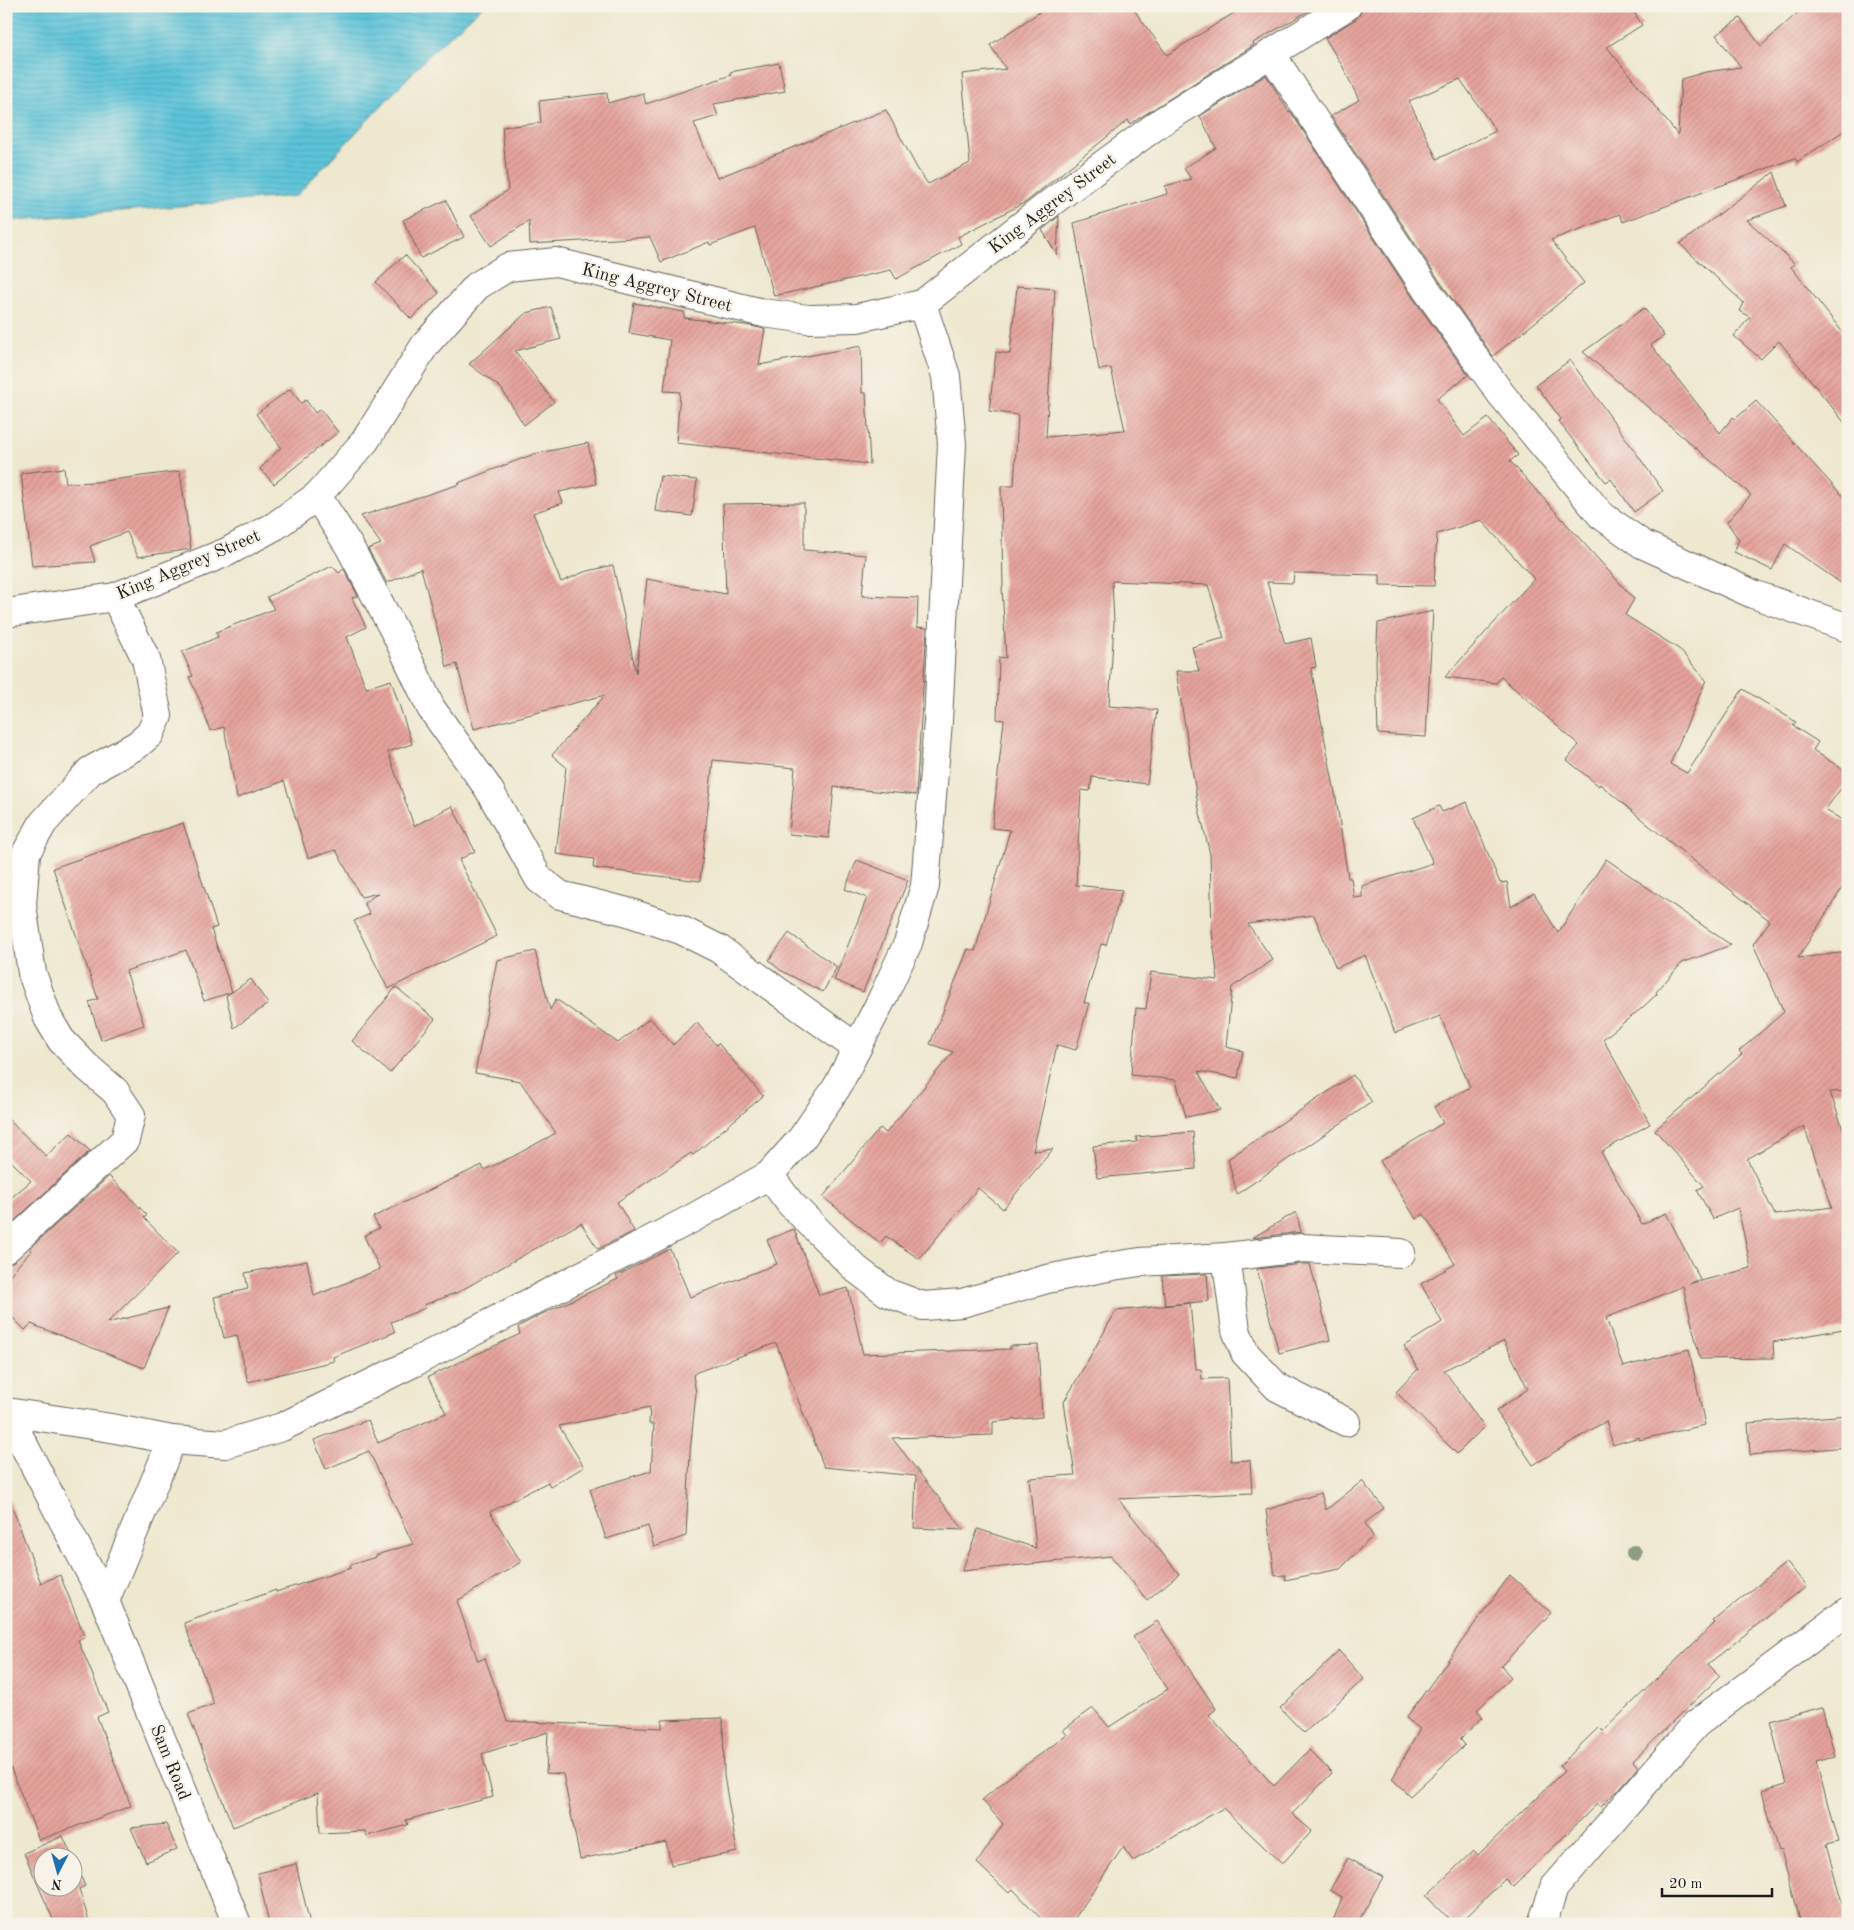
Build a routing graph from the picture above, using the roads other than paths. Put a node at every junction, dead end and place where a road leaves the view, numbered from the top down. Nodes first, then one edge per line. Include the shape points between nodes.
1 (1348, 6) edge
2 (1270, 54) junction
3 (922, 304) junction
4 (317, 496) junction
5 (115, 597) junction
6 (6, 613) edge
7 (1848, 628) edge
8 (857, 1048) junction
9 (769, 1175) junction
10 (6, 1249) edge
11 (1401, 1253) dead end
12 (1226, 1257) junction
13 (7, 1412) edge
14 (1346, 1422) dead end
15 (172, 1440) junction
16 (105, 1601) junction
17 (1848, 1611) edge
18 (237, 1924) edge
19 (1542, 1924) edge

1 - 2 street, King Aggrey Street
2 - 3 street, King Aggrey Street via 1161,122 1053,201
2 - 7 street via 1426,289 1501,394 1600,515 1642,544 1753,594
3 - 4 street, King Aggrey Street via 858,318 808,318 763,313 556,262 508,267 478,286 425,345 365,441
3 - 8 street via 946,376 952,444 938,721 925,886 908,943
4 - 5 street, King Aggrey Street via 275,526 227,552
4 - 8 street via 398,638 431,708 488,788 539,879 560,895 628,912 672,927 719,949
5 - 6 street, King Aggrey Street
5 - 10 street via 146,659 158,716 150,734 137,745 90,771 42,823 26,853 22,905 32,973 48,1018 61,1040 115,1091 131,1115 125,1140
8 - 9 street via 837,1087 807,1131
9 - 12 street via 790,1204 856,1269 888,1293 923,1306 962,1303 1047,1279 1113,1266
9 - 15 street via 676,1227 282,1427 225,1444
11 - 12 street via 1302,1248
12 - 14 street via 1236,1330 1245,1353 1277,1387
13 - 15 street
13 - 16 street, Sam Road
15 - 16 street
16 - 18 street, Sam Road
17 - 19 street via 1696,1724 1554,1888

